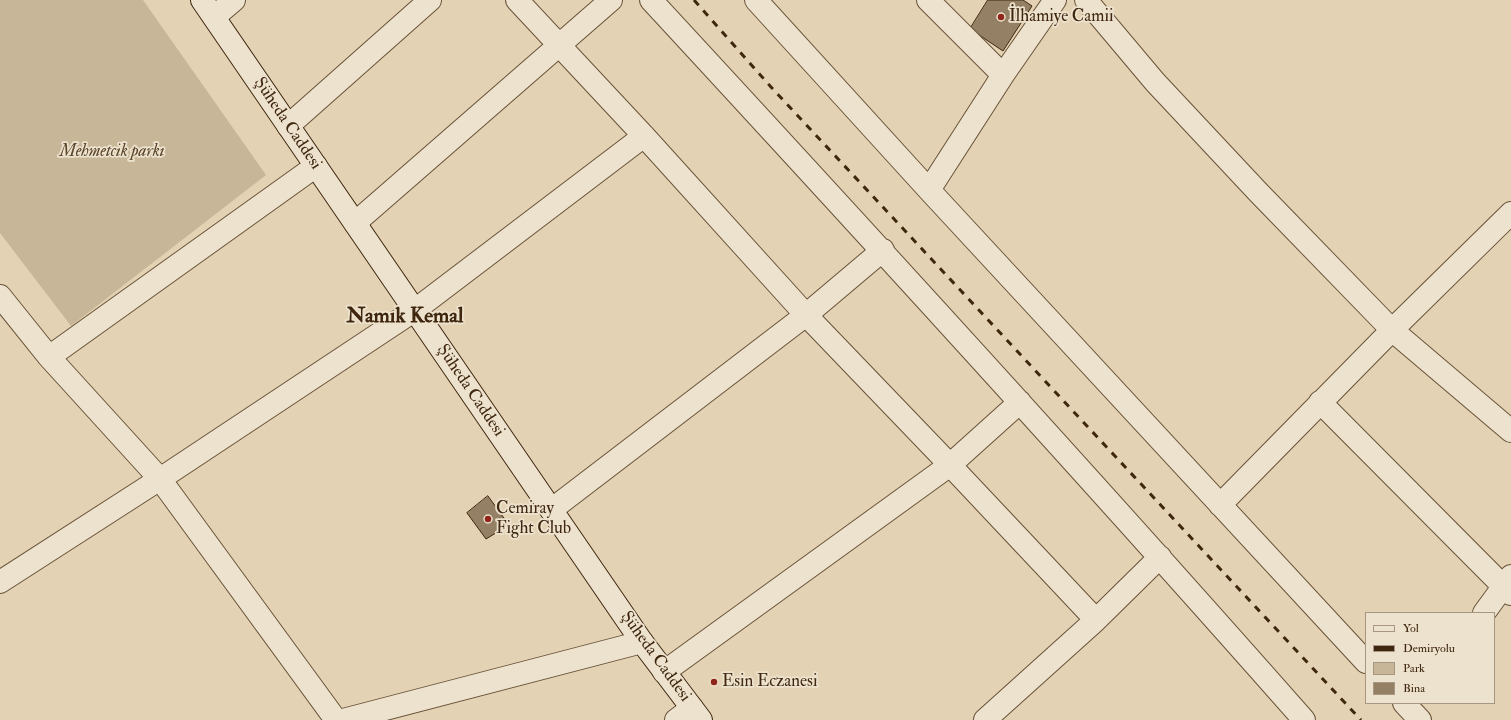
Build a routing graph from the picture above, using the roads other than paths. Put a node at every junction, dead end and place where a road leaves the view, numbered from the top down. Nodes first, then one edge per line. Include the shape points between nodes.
1 (234, 0) edge
2 (430, 0) edge
3 (517, 0) edge
4 (612, 0) edge
5 (652, 0) edge
6 (756, 0) edge
7 (928, 0) edge
8 (1056, 0) edge
9 (1086, 0) edge
10 (208, 9) edge
11 (560, 46) junction
12 (1003, 75) junction
13 (288, 126) junction
14 (644, 136) junction
15 (316, 166) junction
16 (929, 190) junction
17 (1511, 213) edge
18 (355, 223) junction
19 (883, 250) junction
20 (0, 296) edge
21 (415, 310) junction
22 (806, 315) junction
23 (1392, 330) junction
24 (49, 357) junction
25 (1020, 402) junction
26 (1320, 402) junction
27 (1511, 431) edge
28 (950, 464) junction
29 (160, 478) junction
30 (1220, 506) junction
31 (552, 510) junction
32 (1160, 557) junction
33 (0, 582) edge
34 (1508, 586) edge
35 (1485, 612) edge
36 (1096, 620) junction
37 (642, 642) junction
38 (1365, 661) edge
39 (664, 672) junction
40 (690, 716) edge
41 (336, 720) edge
42 (343, 720) edge
43 (985, 720) edge
44 (1304, 720) edge

1 - 10 street
2 - 13 street
3 - 11 street
4 - 11 street
5 - 19 street
6 - 16 street
7 - 12 street
8 - 12 street
9 - 23 street via 1155,82
10 - 13 street, Şüheda Caddesi
11 - 14 street
11 - 18 street
12 - 16 street
13 - 15 street, Şüheda Caddesi
14 - 21 street
14 - 22 street
15 - 18 street, Şüheda Caddesi
15 - 24 street
16 - 30 street
17 - 23 street
18 - 21 street, Şüheda Caddesi
19 - 22 street
19 - 25 street
20 - 24 street
21 - 29 street
21 - 31 street, Şüheda Caddesi
22 - 28 street
22 - 31 street
23 - 26 street
23 - 27 street
24 - 29 street
25 - 28 street
25 - 32 street
26 - 30 street
26 - 34 street
28 - 36 street
28 - 39 street
29 - 33 street
29 - 41 street
30 - 38 street
31 - 37 street, Şüheda Caddesi
32 - 36 street
32 - 44 street
34 - 35 street
36 - 43 street
37 - 39 street, Şüheda Caddesi
37 - 42 street
39 - 40 street, Şüheda Caddesi

